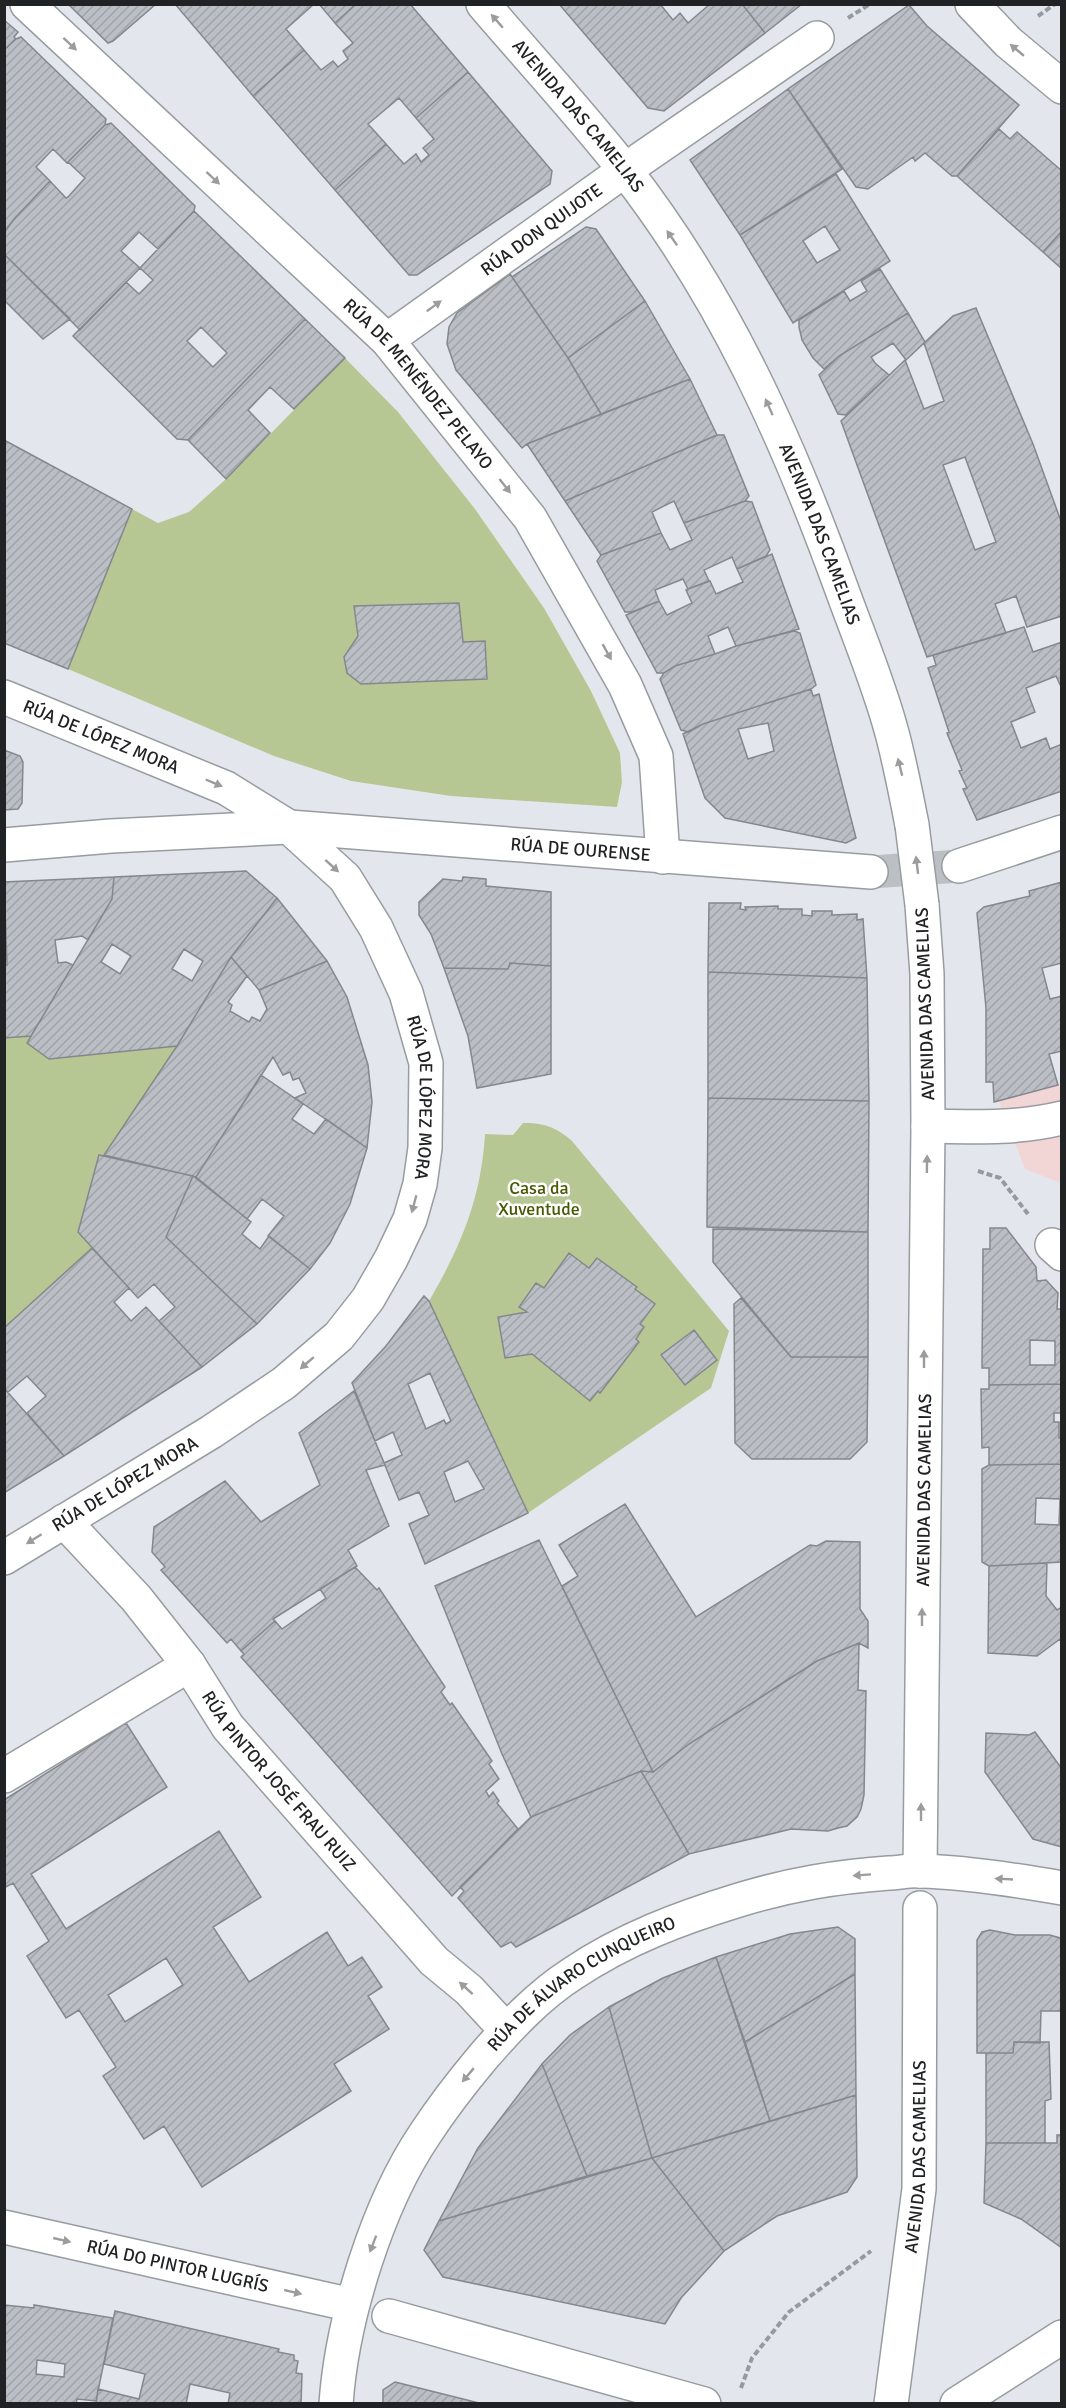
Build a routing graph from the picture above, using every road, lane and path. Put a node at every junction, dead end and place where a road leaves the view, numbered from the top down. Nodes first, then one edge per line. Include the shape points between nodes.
1 (27, 4) edge
2 (483, 4) edge
3 (972, 4) edge
4 (1055, 4) edge
5 (1029, 21) dead end
6 (817, 38) dead end
7 (1062, 87) edge
8 (625, 170) junction
9 (387, 340) junction
10 (4, 697) edge
11 (289, 827) junction
12 (1062, 832) edge
13 (4, 845) edge
14 (663, 857) junction
15 (959, 866) tunnel mouth
16 (871, 872) tunnel mouth
17 (1062, 1118) edge
18 (928, 1126) junction
19 (978, 1171) dead end
20 (1057, 1249) edge
21 (64, 1521) junction
22 (4, 1558) edge
23 (189, 1665) junction
24 (4, 1776) edge
25 (920, 1871) junction
26 (1062, 1888) edge
27 (920, 1908) dead end
28 (506, 2030) junction
29 (4, 2227) edge
30 (874, 2248) dead end
31 (352, 2305) junction
32 (389, 2316) dead end
33 (1062, 2337) edge
34 (738, 2394) dead end
35 (336, 2403) edge
36 (704, 2403) edge
37 (891, 2403) edge
38 (957, 2403) edge

1 -> 9 street, RÚA DE MENÉNDEZ PELAYO
8 -> 2 street, AVENIDA DAS CAMELIAS
7 -> 3 street via 1008,42
4 - 5 path
6 - 8 street, RÚA DON QUIJOTE
9 -> 8 street, RÚA DON QUIJOTE
18 -> 8 street, AVENIDA DAS CAMELIAS, bridge via 927,974 922,904 912,825 892,732 833,564 754,376 714,302
9 -> 14 street, RÚA DE MENÉNDEZ PELAYO via 530,518 625,685 656,756
10 -> 11 street, RÚA DE LÓPEZ MORA via 226,788
11 - 13 street, RÚA DE OURENSE
11 - 14 street, RÚA DE OURENSE
11 -> 21 street, RÚA DE LÓPEZ MORA via 345,878 376,928 406,993 426,1063 425,1148 410,1219 368,1299 339,1336 284,1383
12 - 15 street
14 - 16 street, RÚA DE OURENSE
17 - 18 street via 1011,1127
25 -> 18 street, AVENIDA DAS CAMELIAS
19 - 20 path via 1000,1178
21 -> 22 street, RÚA DE LÓPEZ MORA
21 - 23 street, RÚA PINTOR JOSÉ FRAU RUIZ via 136,1598
23 - 24 street
28 -> 23 street, RÚA PINTOR JOSÉ FRAU RUIZ via 469,1990 434,1961 228,1727
26 -> 25 street, RÚA DE ÁLVARO CUNQUEIRO
25 -> 28 street, RÚA DE ÁLVARO CUNQUEIRO via 822,1879 692,1914 627,1941 570,1975
27 - 37 street, AVENIDA DAS CAMELIAS via 919,2189
28 -> 31 street, RÚA DE ÁLVARO CUNQUEIRO via 424,2136 393,2191
29 -> 31 street, RÚA DO PINTOR LUGRÍS
30 - 34 path via 789,2312 752,2358
31 - 35 street, RÚA DE ÁLVARO CUNQUEIRO
32 - 36 street
33 - 38 street

